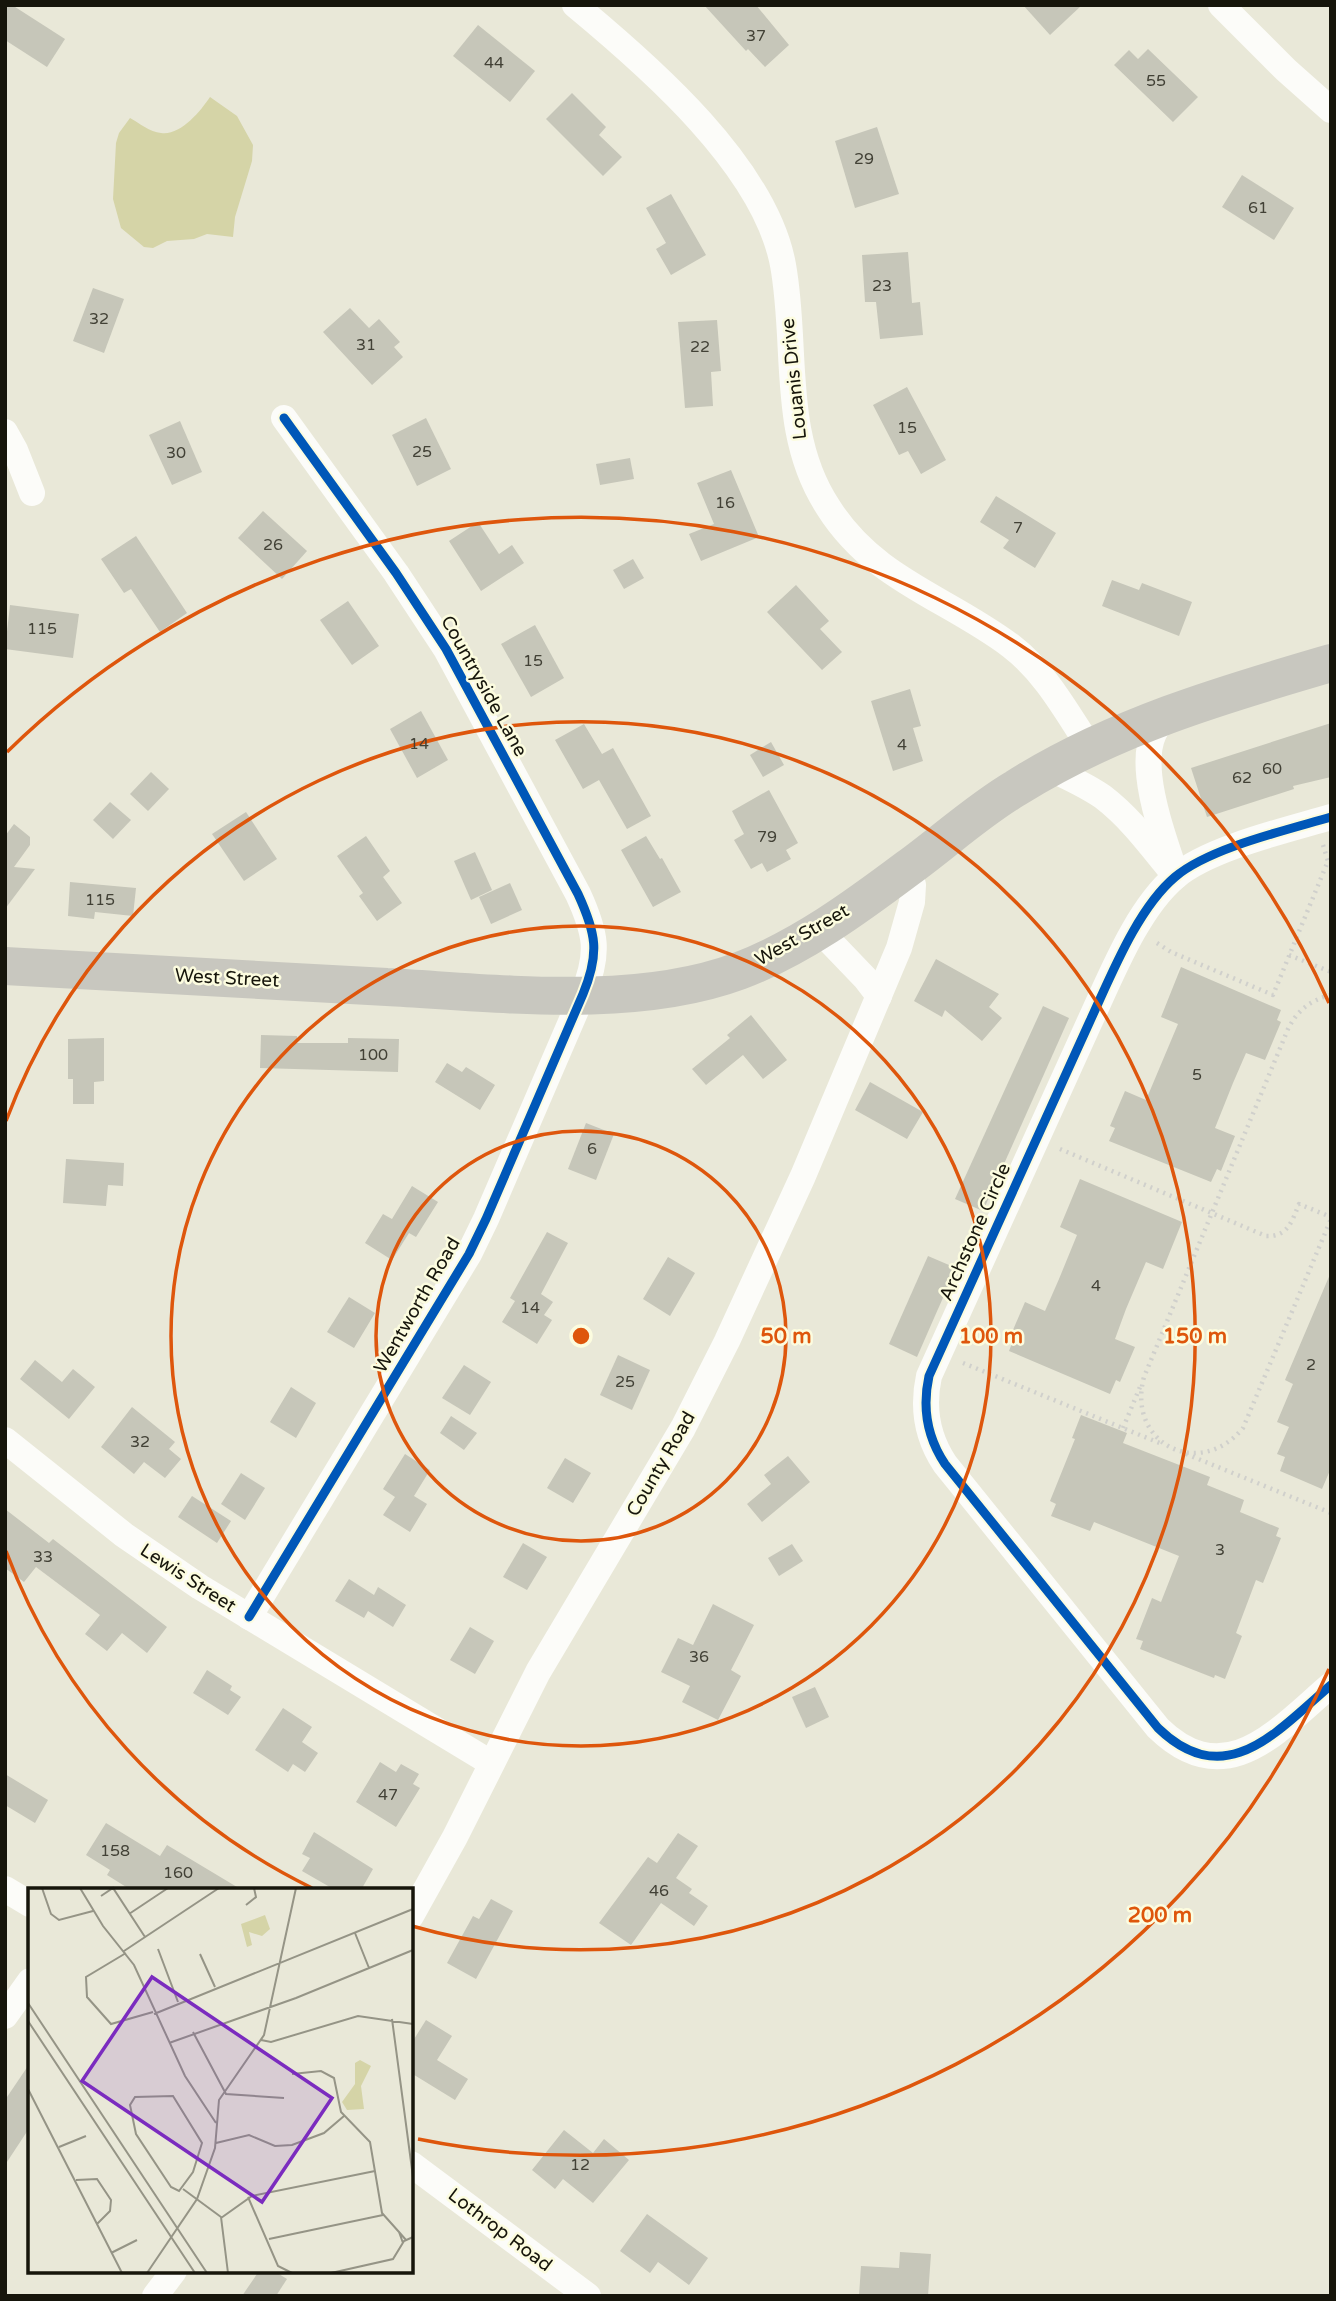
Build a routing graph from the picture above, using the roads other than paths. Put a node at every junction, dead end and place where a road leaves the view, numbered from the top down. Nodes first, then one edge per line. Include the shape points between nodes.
1 (575, 5) edge
2 (1221, 5) edge
3 (1331, 110) edge
4 (284, 418) dead end
5 (5, 432) edge
6 (32, 493) dead end
7 (1331, 663) edge
8 (1182, 709) junction
9 (1089, 746) junction
10 (1049, 768) junction
11 (1323, 819) edge
12 (908, 868) junction
13 (1176, 876) junction
14 (818, 929) junction
15 (5, 966) edge
16 (583, 994) junction
17 (879, 996) junction
18 (5, 1440) edge
19 (249, 1617) junction
20 (1331, 1685) edge
21 (491, 1763) junction
22 (5, 1889) edge
23 (28, 1903) edge
24 (413, 1912) edge
25 (28, 1984) edge
26 (5, 2016) edge
27 (413, 2165) edge
28 (172, 2273) edge
29 (155, 2296) edge
30 (588, 2296) edge

1 - 9 street, Louanis Drive via 697,119 729,156 767,214 783,266 799,438 810,473 836,520 887,570 1013,647 1053,691
2 - 3 street
4 - 16 street, Countryside Lane via 446,649 578,894 595,951
5 - 6 street
7 - 8 main road, West Street
8 - 9 main road, West Street
8 - 13 street via 1158,726 1148,757 1149,781
9 - 10 main road, West Street
10 - 12 main road, West Street via 983,810
10 - 13 street via 1084,785 1117,809
11 - 13 street, Archstone Circle via 1216,854
12 - 14 main road, West Street
12 - 17 street, County Road via 913,885 907,926
13 - 20 street, Archstone Circle via 1153,900 1135,930 939,1353 925,1401 928,1426 940,1457 1168,1737 1185,1748 1205,1755 1244,1752 1263,1742
14 - 16 main road, West Street via 760,962 714,979 652,992
14 - 17 street
15 - 16 main road, West Street
16 - 19 street, Wentworth Road via 469,1254
17 - 21 street, County Road via 727,1342 683,1428 538,1672
18 - 19 street, Lewis Street via 124,1535
19 - 21 street, Lewis Street
21 - 24 street, County Road
22 - 23 street
25 - 26 street
27 - 30 street, Lothrop Road
28 - 29 street

